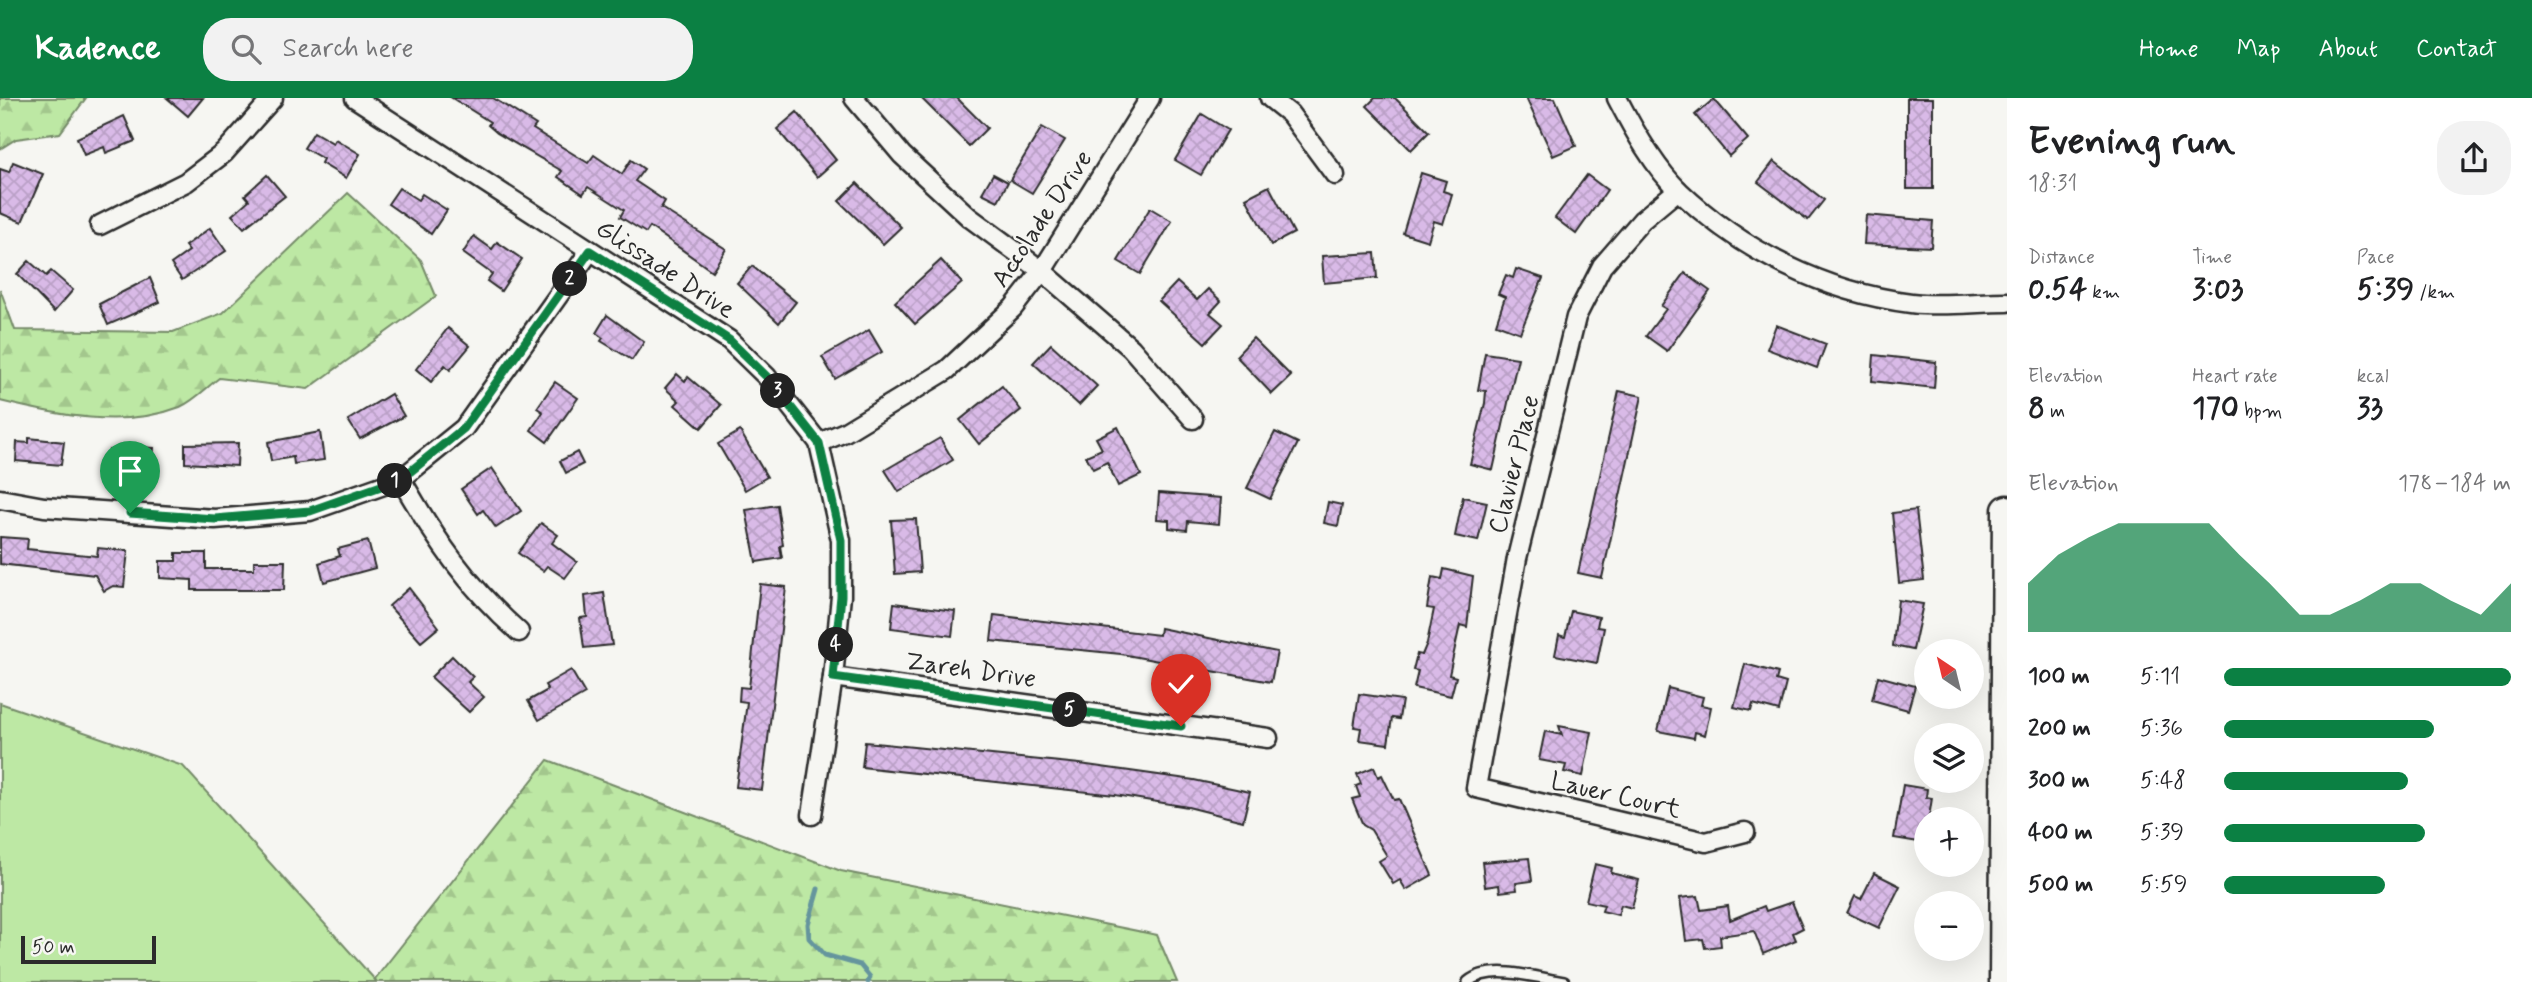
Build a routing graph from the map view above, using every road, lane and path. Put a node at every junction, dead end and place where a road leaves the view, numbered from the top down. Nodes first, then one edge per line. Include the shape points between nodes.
1 (273, 98) edge
2 (355, 98) edge
3 (854, 98) edge
4 (1150, 98) edge
5 (1270, 98) edge
6 (1617, 98) edge
7 (1335, 175) dead end
8 (1678, 190) junction
9 (100, 225) dead end
10 (590, 251) junction
11 (1042, 271) junction
12 (2007, 302) edge
13 (1193, 419) dead end
14 (819, 443) junction
15 (401, 479) junction
16 (0, 499) edge
17 (2007, 510) edge
18 (519, 632) dead end
19 (833, 677) junction
20 (1268, 738) dead end
21 (1475, 788) joint
22 (812, 815) dead end
23 (1745, 832) dead end
24 (1532, 980) edge
25 (1468, 982) edge
26 (1564, 982) edge
27 (2004, 982) edge

1 - 9 street via 224,153 186,182
2 - 10 street, Glissade Drive
3 - 11 street via 902,155 969,217
4 - 11 street, Accolade Drive
5 - 7 street via 1290,114
6 - 8 street
8 - 12 street via 1745,244 1824,284 1912,303
8 - 21 street, Clavier Place via 1642,220 1602,266 1576,317 1517,558
10 - 14 street, Glissade Drive via 729,340 767,377
10 - 15 street via 464,428
11 - 13 street via 1131,348
11 - 14 street, Accolade Drive via 1013,308 947,370
14 - 19 street, Glissade Drive via 841,540
15 - 16 street via 310,511 215,519 44,507
15 - 18 street via 435,539 482,599
17 - 27 main road
19 - 20 street, Zareh Drive
19 - 22 street, Glissade Drive
21 - 23 street, Lauer Court via 1706,842
24 - 25 lane via 1498,973 1476,975
24 - 26 lane

